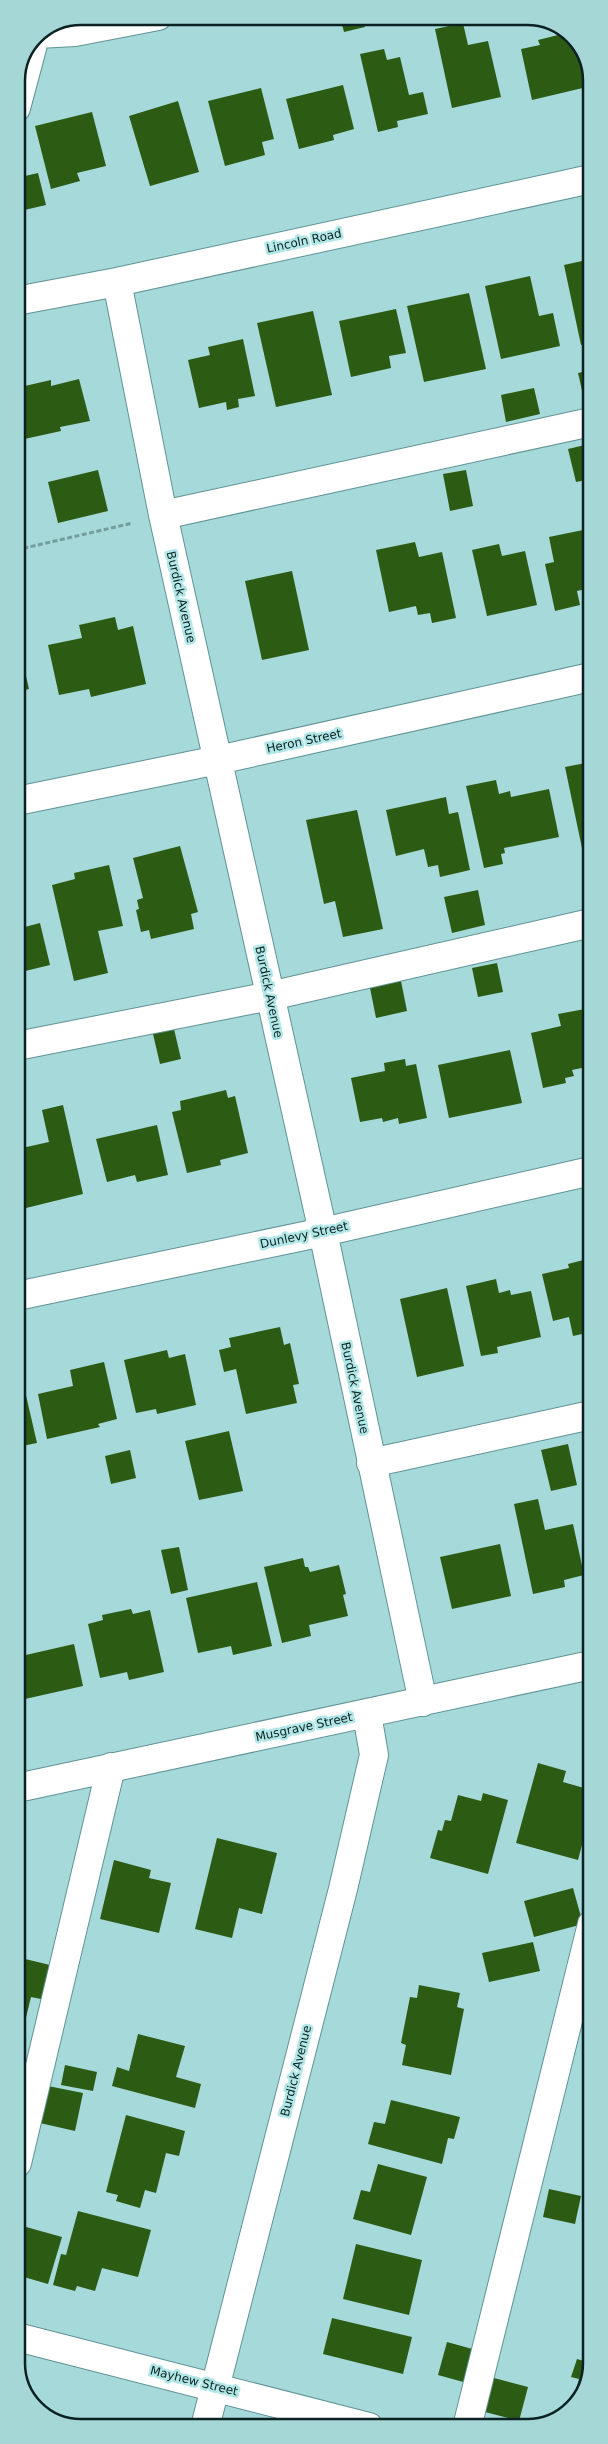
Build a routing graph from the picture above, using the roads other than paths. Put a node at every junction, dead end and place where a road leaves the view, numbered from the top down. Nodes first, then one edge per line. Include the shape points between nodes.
1 (111, 25) edge
2 (51, 33) edge
3 (583, 181) edge
4 (117, 282) junction
5 (25, 298) edge
6 (583, 424) edge
7 (163, 516) junction
8 (583, 679) edge
9 (218, 760) junction
10 (25, 799) edge
11 (583, 925) edge
12 (270, 996) junction
13 (25, 1044) edge
14 (583, 1173) edge
15 (323, 1232) junction
16 (25, 1294) edge
17 (583, 1417) edge
18 (371, 1463) junction
19 (583, 1667) edge
20 (423, 1702) junction
21 (367, 1714) junction
22 (111, 1767) junction
23 (25, 1786) edge
24 (583, 1960) edge
25 (25, 2129) edge
26 (25, 2339) edge
27 (216, 2387) junction
28 (207, 2419) edge
29 (338, 2419) edge
30 (469, 2419) edge

1 - 2 street
3 - 4 street, Lincoln Road
4 - 5 street, Lincoln Road
4 - 7 street, Burdick Avenue
6 - 7 street
7 - 9 street, Burdick Avenue
8 - 9 street, Heron Street
9 - 10 street, Heron Street
9 - 12 street, Burdick Avenue
11 - 12 street
12 - 13 street
12 - 15 street, Burdick Avenue
14 - 15 street, Dunlevy Street
15 - 16 street, Dunlevy Street
15 - 18 street, Burdick Avenue
17 - 18 street
18 - 20 street, Burdick Avenue
19 - 20 street, Musgrave Street
20 - 21 street, Musgrave Street
21 - 22 street, Musgrave Street
21 - 27 street, Burdick Avenue via 374,1755 341,1898
22 - 23 street, Musgrave Street
22 - 25 street
24 - 30 street
26 - 27 street, Mayhew Street
27 - 28 street, Burdick Avenue
27 - 29 street, Mayhew Street

